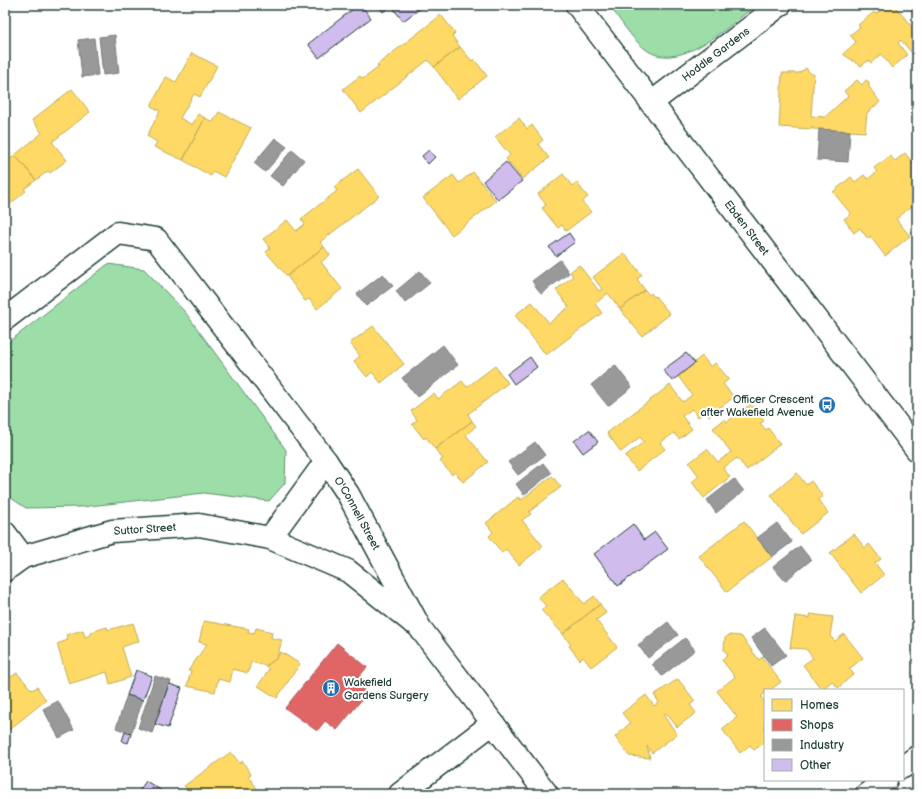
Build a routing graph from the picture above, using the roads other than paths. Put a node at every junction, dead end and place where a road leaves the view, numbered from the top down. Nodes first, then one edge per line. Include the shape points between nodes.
1 (577, 5) edge
2 (780, 5) edge
3 (651, 103) junction
4 (5, 319) edge
5 (917, 450) edge
6 (326, 461) junction
7 (5, 533) edge
8 (270, 538) junction
9 (23, 557) junction
10 (5, 570) edge
11 (420, 628) junction
12 (493, 723) junction
13 (917, 757) edge
14 (904, 766) edge
15 (885, 781) edge
16 (400, 794) edge
17 (547, 794) edge
18 (867, 794) edge

1 - 3 street, Ebden Street
2 - 3 street, Hoddle Gardens
3 - 5 street, Ebden Street
4 - 6 street, O'Connell Street via 118,233 156,239
6 - 8 street
6 - 11 street, O'Connell Street via 348,494
7 - 9 street
8 - 9 street, Suttor Street via 199,525 112,531
8 - 11 street, Suttor Street via 348,571
9 - 10 street, Suttor Street
11 - 12 street, O'Connell Street
12 - 16 street
12 - 17 street, O'Connell Street
13 - 14 street
15 - 18 street

